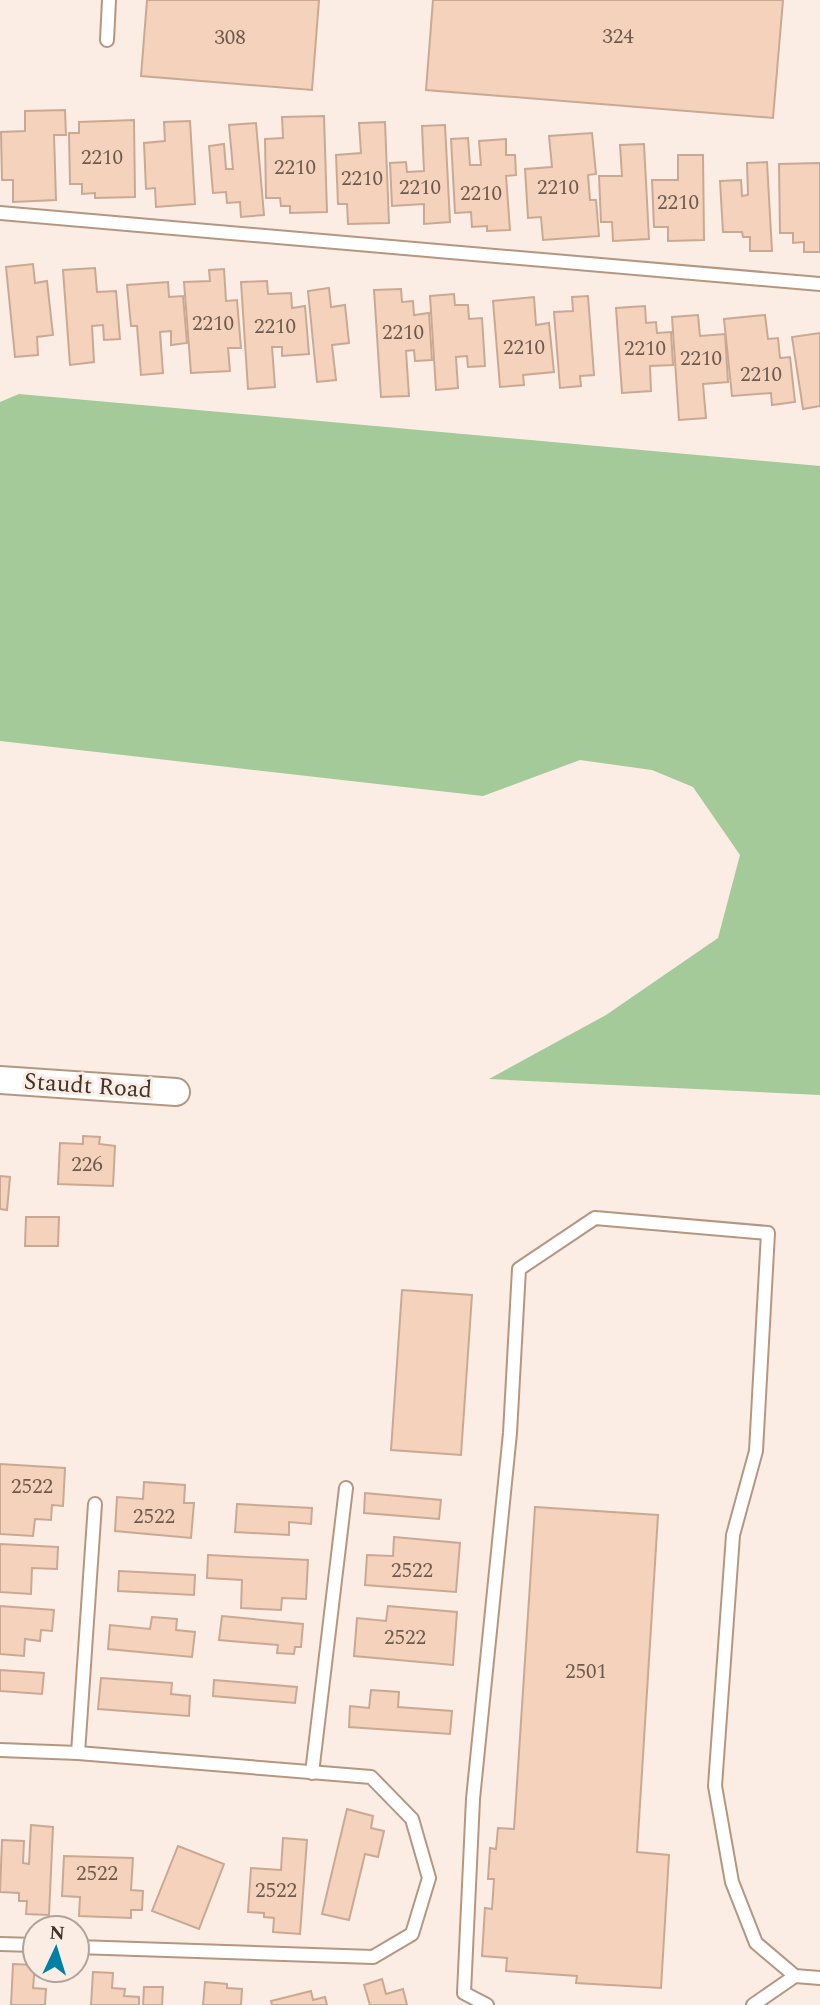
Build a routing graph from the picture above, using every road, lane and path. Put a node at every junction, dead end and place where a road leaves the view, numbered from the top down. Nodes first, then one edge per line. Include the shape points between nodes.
1 (109, 0) edge
2 (107, 40) dead end
3 (0, 213) edge
4 (820, 284) edge
5 (0, 1080) edge
6 (176, 1092) dead end
7 (346, 1488) dead end
8 (95, 1504) dead end
9 (0, 1751) edge
10 (79, 1753) junction
11 (312, 1773) junction
12 (0, 1944) edge
13 (21, 1945) edge
14 (91, 1947) edge
15 (795, 1976) junction
16 (820, 1978) edge
17 (487, 2005) edge
18 (753, 2005) edge

1 - 2 lane
3 - 4 lane
5 - 6 street, Staudt Road
7 - 11 lane
8 - 10 lane
9 - 10 lane
10 - 11 lane
11 - 14 lane via 371,1777 412,1819 429,1878 412,1934 373,1957
12 - 13 lane
15 - 16 lane
15 - 17 lane via 756,1944 732,1882 716,1786 733,1535 756,1451 768,1233 595,1218 519,1269 510,1433 473,1800 464,1993
15 - 18 lane

